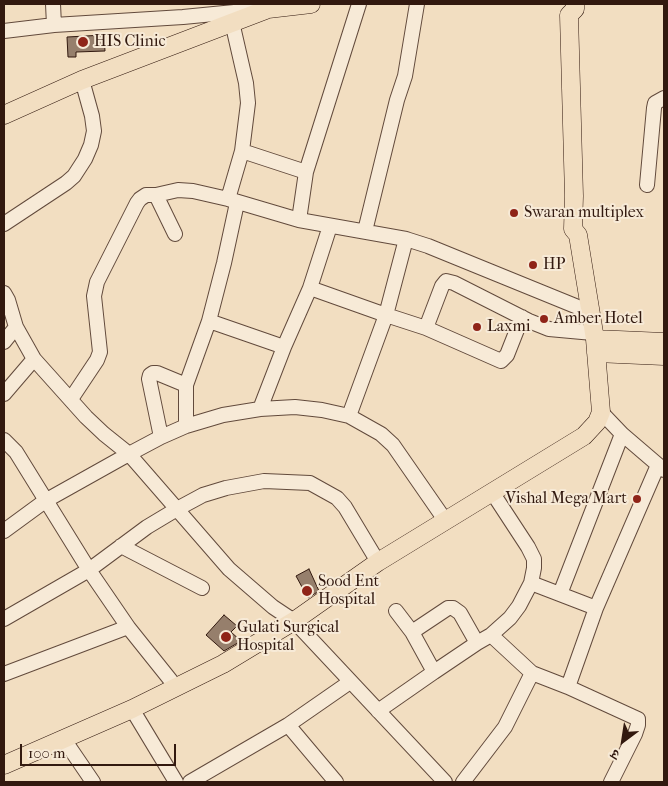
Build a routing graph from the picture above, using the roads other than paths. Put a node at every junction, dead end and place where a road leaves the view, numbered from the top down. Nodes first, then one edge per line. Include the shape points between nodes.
1 (53, 4) edge
2 (311, 4) edge
3 (359, 4) edge
4 (417, 4) edge
5 (268, 6) edge
6 (575, 6) edge
7 (184, 10) edge
8 (232, 22) junction
9 (54, 25) junction
10 (4, 31) edge
11 (82, 80) junction
12 (664, 98) edge
13 (4, 115) edge
14 (242, 151) junction
15 (306, 172) junction
16 (647, 185) dead end
17 (156, 195) junction
18 (233, 201) junction
19 (299, 220) junction
20 (4, 224) edge
21 (330, 226) junction
22 (364, 231) junction
23 (175, 234) dead end
24 (406, 239) junction
25 (310, 288) junction
26 (4, 293) edge
27 (590, 312) junction
28 (386, 315) junction
29 (522, 317) junction
30 (209, 321) junction
31 (16, 327) junction
32 (426, 328) junction
33 (4, 342) edge
34 (595, 342) junction
35 (664, 342) edge
36 (284, 347) junction
37 (664, 356) edge
38 (34, 359) junction
39 (186, 385) junction
40 (4, 394) edge
41 (71, 399) junction
42 (260, 408) junction
43 (601, 412) junction
44 (349, 416) junction
45 (186, 426) junction
46 (622, 434) junction
47 (161, 437) junction
48 (4, 440) edge
49 (129, 454) junction
50 (661, 467) edge
51 (492, 492) junction
52 (45, 501) junction
53 (177, 509) junction
54 (445, 520) junction
55 (4, 531) edge
56 (121, 546) junction
57 (378, 562) junction
58 (89, 570) junction
59 (530, 582) junction
60 (202, 588) dead end
61 (560, 594) junction
62 (596, 608) junction
63 (396, 610) dead end
64 (4, 619) edge
65 (294, 621) junction
66 (128, 627) junction
67 (412, 632) junction
68 (491, 635) junction
69 (477, 643) junction
70 (434, 672) junction
71 (532, 673) junction
72 (4, 674) edge
73 (350, 682) junction
74 (176, 686) junction
75 (568, 687) junction
76 (132, 709) junction
77 (378, 711) junction
78 (288, 726) junction
79 (63, 738) junction
80 (4, 765) edge
81 (93, 782) edge
82 (176, 782) edge
83 (190, 782) edge
84 (336, 782) edge
85 (445, 782) edge
86 (463, 782) edge
87 (611, 782) edge

1 - 9 street
2 - 5 main road
3 - 15 street
4 - 22 street via 405,76
5 - 7 street
5 - 8 main road
6 - 27 main road via 569,16 573,229 578,235
7 - 9 street
8 - 11 main road
8 - 14 street via 248,94
9 - 10 street
11 - 13 main road
11 - 20 street via 94,131 85,159 66,183
12 - 16 street via 654,108
14 - 15 street
14 - 18 street
15 - 19 street
17 - 18 street via 178,190 193,191
17 - 23 street
17 - 41 street via 140,198 137,202 97,282 94,296 100,352
18 - 19 street
18 - 30 street
19 - 21 street
21 - 22 street
21 - 25 street
22 - 24 street
24 - 27 street
24 - 28 street
25 - 28 street
25 - 36 street
26 - 31 street
27 - 34 main road
28 - 32 street
28 - 44 street
29 - 32 street via 501,362
29 - 32 street via 446,281
29 - 34 street via 549,329 573,332
30 - 36 street
30 - 39 street
31 - 33 street
31 - 38 street
34 - 35 main road
34 - 37 main road
34 - 43 main road
36 - 42 street
38 - 40 street
38 - 41 street
39 - 45 street
39 - 47 street via 158,373 150,375
41 - 49 street via 104,434
42 - 44 street via 322,410
42 - 45 street
43 - 46 street
43 - 51 main road via 597,422 584,436
44 - 54 street via 381,434 392,445
45 - 47 street
46 - 50 street
46 - 61 street
47 - 49 street
48 - 52 street via 16,452
49 - 52 street
49 - 53 street
50 - 62 street
51 - 54 main road
51 - 59 street via 534,559
52 - 55 street
52 - 58 street
53 - 56 street
53 - 57 street via 226,488 264,481 310,483 337,498 345,507
53 - 65 street via 229,568
54 - 57 main road
56 - 58 street
56 - 60 street
57 - 65 main road
58 - 64 street
58 - 66 street
59 - 61 street
59 - 68 street via 519,606
61 - 62 street
62 - 75 street
63 - 67 street
65 - 73 street
65 - 74 main road via 223,664
66 - 72 street
66 - 74 street
67 - 69 street via 448,608 453,608 460,613
67 - 70 street
68 - 69 street
68 - 71 street
69 - 70 street
70 - 77 street
71 - 75 street
71 - 86 street via 505,726
73 - 77 street
73 - 78 street
74 - 76 main road
75 - 87 street via 638,719 635,734
76 - 79 main road
76 - 82 street
77 - 85 street
78 - 83 street
78 - 84 street
79 - 80 main road
79 - 81 street

